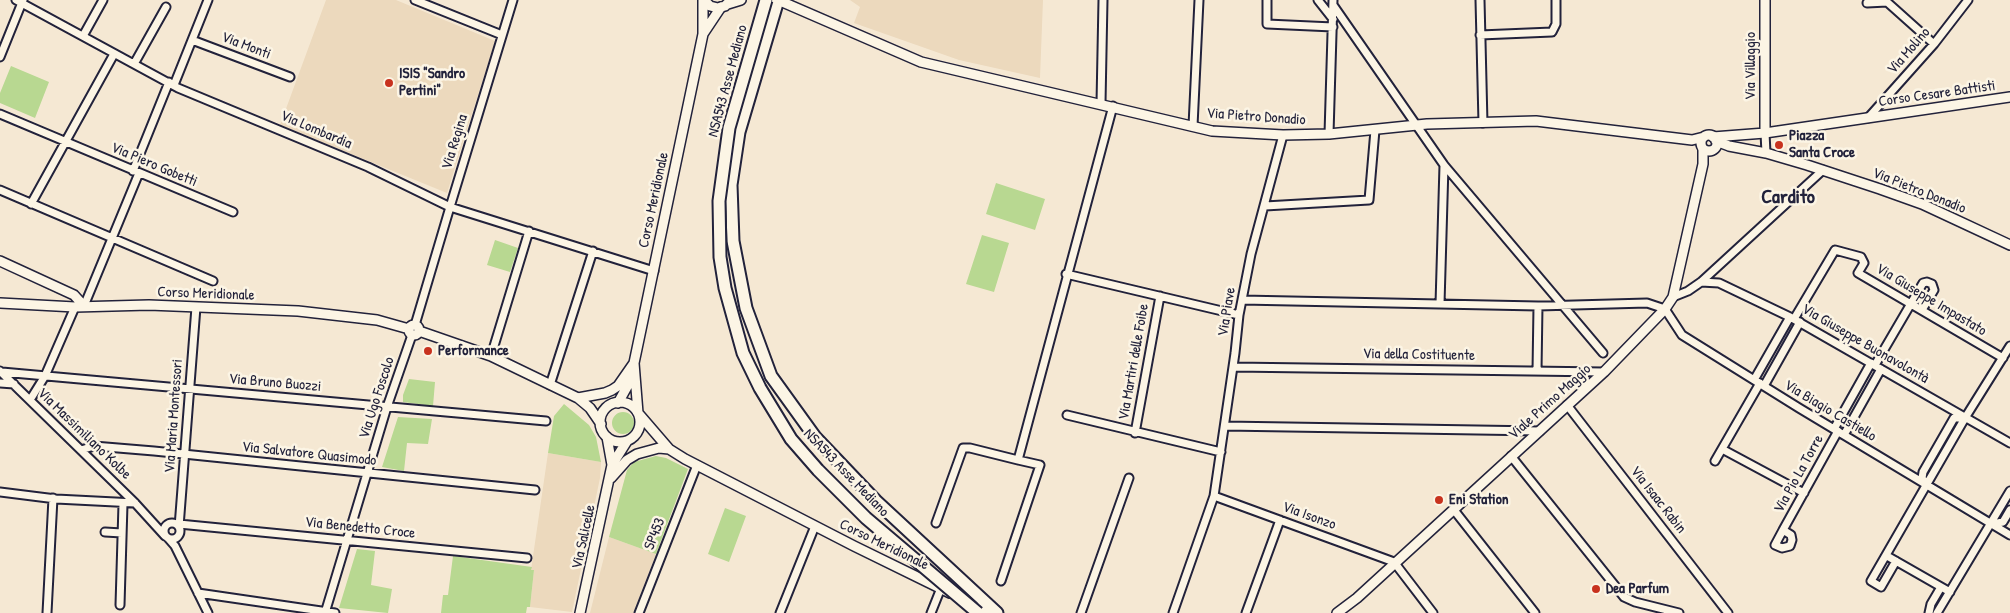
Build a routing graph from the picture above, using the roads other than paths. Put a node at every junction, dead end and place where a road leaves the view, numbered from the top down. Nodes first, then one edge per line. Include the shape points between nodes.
1 (103, 0) edge
2 (208, 0) edge
3 (415, 0) edge
4 (513, 0) edge
5 (703, 0) edge
6 (741, 0) edge
7 (766, 0) edge
8 (778, 0) edge
9 (1103, 0) edge
10 (1199, 0) edge
11 (1267, 0) edge
12 (1318, 0) edge
13 (1480, 0) edge
14 (1556, 0) edge
15 (1765, 0) edge
16 (1968, 0) edge
17 (20, 1) edge
18 (1333, 2) edge
19 (1867, 3) dead end
20 (727, 4) edge
21 (166, 7) dead end
22 (1333, 19) junction
23 (1332, 28) junction
24 (703, 34) junction
25 (502, 35) junction
26 (1480, 35) junction
27 (83, 36) junction
28 (192, 40) junction
29 (1934, 44) junction
30 (114, 54) junction
31 (0, 57) edge
32 (134, 64) junction
33 (290, 77) dead end
34 (172, 83) junction
35 (2010, 97) edge
36 (1101, 103) junction
37 (1113, 106) junction
38 (0, 114) edge
39 (1868, 118) junction
40 (1482, 122) junction
41 (1415, 125) junction
42 (1193, 126) junction
43 (1375, 130) junction
44 (1765, 133) junction
45 (1330, 134) junction
46 (1282, 135) junction
47 (64, 142) junction
48 (1709, 144) junction
49 (1766, 153) junction
50 (1444, 165) junction
51 (1823, 170) junction
52 (136, 172) junction
53 (0, 190) edge
54 (31, 204) junction
55 (1264, 206) junction
56 (450, 207) junction
57 (233, 212) dead end
58 (529, 231) junction
59 (113, 238) junction
60 (2010, 245) edge
61 (593, 251) junction
62 (0, 261) edge
63 (654, 271) junction
64 (1066, 274) junction
65 (213, 280) dead end
66 (1701, 282) junction
67 (1160, 296) junction
68 (1673, 297) junction
69 (1242, 300) junction
70 (0, 303) edge
71 (1440, 304) junction
72 (1911, 304) junction
73 (1563, 305) junction
74 (80, 306) junction
75 (1538, 306) junction
76 (196, 307) junction
77 (1665, 309) junction
78 (1922, 310) junction
79 (1239, 315) junction
80 (1795, 319) junction
81 (414, 330) junction
82 (2010, 346) edge
83 (1603, 353) dead end
84 (491, 356) junction
85 (2003, 358) junction
86 (1876, 365) junction
87 (635, 367) junction
88 (1234, 367) junction
89 (1, 371) edge
90 (1537, 371) junction
91 (1604, 372) junction
92 (45, 376) junction
93 (0, 383) edge
94 (1759, 383) junction
95 (14, 384) junction
96 (550, 385) junction
97 (190, 390) junction
98 (578, 398) junction
99 (30, 400) junction
100 (618, 403) junction
101 (1567, 405) junction
102 (387, 407) junction
103 (638, 413) junction
104 (1067, 415) dead end
105 (1965, 418) junction
106 (546, 421) dead end
107 (601, 424) junction
108 (1225, 426) junction
109 (1540, 431) junction
110 (1839, 432) junction
111 (1135, 433) junction
112 (607, 437) junction
113 (627, 441) junction
114 (2010, 444) edge
115 (669, 449) junction
116 (1722, 449) junction
117 (81, 450) junction
118 (1221, 452) junction
119 (185, 455) junction
120 (1511, 456) junction
121 (1018, 460) junction
122 (1715, 461) dead end
123 (612, 465) junction
124 (697, 465) junction
125 (367, 473) junction
126 (1129, 478) dead end
127 (609, 480) junction
128 (1926, 484) junction
129 (535, 490) dead end
130 (2010, 491) edge
131 (0, 492) edge
132 (1804, 493) junction
133 (1214, 496) junction
134 (53, 498) junction
135 (135, 503) junction
136 (123, 504) junction
137 (1454, 510) junction
138 (2010, 510) edge
139 (148, 516) junction
140 (1280, 520) junction
141 (170, 523) junction
142 (936, 524) dead end
143 (1992, 524) junction
144 (815, 526) junction
145 (180, 527) junction
146 (1784, 530) dead end
147 (105, 532) dead end
148 (122, 533) junction
149 (2010, 534) edge
150 (166, 537) junction
151 (346, 541) junction
152 (179, 556) junction
153 (1886, 556) junction
154 (526, 558) dead end
155 (1896, 561) junction
156 (1394, 562) junction
157 (1001, 581) dead end
158 (1941, 587) junction
159 (941, 588) junction
160 (1950, 592) junction
161 (198, 593) junction
162 (120, 606) dead end
163 (325, 612) edge
164 (47, 613) edge
165 (208, 613) edge
166 (335, 613) edge
167 (580, 613) edge
168 (639, 613) edge
169 (780, 613) edge
170 (931, 613) edge
171 (978, 613) edge
172 (987, 613) edge
173 (997, 613) edge
174 (1082, 613) edge
175 (1173, 613) edge
176 (1246, 613) edge
177 (1337, 613) edge
178 (1433, 613) edge
179 (1535, 613) edge
180 (1679, 613) edge
181 (1728, 613) edge
182 (1929, 613) edge
183 (1937, 613) edge

1 - 27 street
2 - 28 street
3 - 25 street
4 - 25 street, Via Regina
5 - 20 street via 710,6
5 - 24 street
6 - 20 street
7 - 171 highway, NSA543 Asse Mediano, bridge via 729,128 719,201 722,272 743,352 760,388 791,439 818,470 866,518
8 - 36 street, Via Pietro Donadio via 921,62
8 - 173 highway, NSA543 Asse Mediano via 739,132 731,185 734,241 746,308 771,376 815,437 876,501
9 - 36 street
10 - 42 street
11 - 23 street via 1267,24
12 - 22 street
13 - 26 street
14 - 26 street via 1556,24 1552,32
15 - 44 street, Via Villaggio
16 - 29 street, Via Molino
17 - 27 street, Via Lombardia
17 - 31 street
18 - 22 street
18 - 41 street
19 - 29 street via 1887,2
20 - 24 street
21 - 32 street
22 - 23 street
23 - 45 street
24 - 63 street, Corso Meridionale
25 - 56 street, Via Regina
26 - 40 street
27 - 30 street, Via Lombardia
28 - 33 street, Via Monti
28 - 34 street
29 - 39 street, Via Molino
30 - 32 street, Via Lombardia
30 - 47 street
32 - 34 street, Via Lombardia
34 - 52 street
34 - 56 street, Via Lombardia via 368,166
35 - 39 street, Corso Cesare Battisti
36 - 37 street, Via Pietro Donadio
37 - 42 street, Via Pietro Donadio
37 - 64 street
38 - 47 street, Via Piero Gobetti
39 - 44 street, Corso Cesare Battisti
40 - 41 street, Via Pietro Donadio
40 - 48 street, Via Pietro Donadio via 1536,121
41 - 43 street, Via Pietro Donadio
41 - 50 street
42 - 46 street, Via Pietro Donadio via 1212,131
43 - 45 street, Via Pietro Donadio
43 - 55 street via 1369,200
44 - 48 street, Corso Cesare Battisti
44 - 49 street
45 - 46 street, Via Pietro Donadio
46 - 55 street, Via Piave
47 - 52 street, Via Piero Gobetti
47 - 54 street
48 - 49 street, Via Pietro Donadio
48 - 68 street, Viale Primo Maggio
49 - 51 street, Via Pietro Donadio
50 - 71 street
50 - 73 street
51 - 60 street, Via Pietro Donadio via 1922,204
51 - 66 street
52 - 57 street, Via Piero Gobetti
52 - 59 street
53 - 54 street
54 - 59 street
55 - 69 street, Via Piave
56 - 58 street, Via Lombardia
56 - 81 street
58 - 61 street, Via Lombardia
58 - 84 street
59 - 65 street
59 - 74 street
61 - 63 street, Via Lombardia
61 - 96 street
62 - 74 street via 74,296
63 - 87 street, Corso Meridionale
64 - 67 street
64 - 121 street
66 - 68 street
66 - 80 street, Via Giuseppe Buonavolontà via 1720,283
67 - 79 street
67 - 111 street, Via Martiri delle Foibe
68 - 77 street, Viale Primo Maggio
69 - 71 street
69 - 79 street, Via Piave
70 - 74 street, Corso Meridionale
71 - 75 street
72 - 78 street, Via Giuseppe Impastato
72 - 78 street, Via Pio La Torre via 1923,283 1932,284 1934,290
72 - 80 street, Via Giuseppe Impastato via 1858,273 1864,263 1861,257 1835,250
72 - 86 street, Via Pio La Torre
73 - 75 street
73 - 77 street via 1647,303
73 - 83 street
74 - 76 street, Corso Meridionale
74 - 92 street
75 - 90 street
76 - 81 street, Corso Meridionale via 326,314 376,320
76 - 97 street, Via Maria Montessori
77 - 91 street, Viale Primo Maggio
77 - 94 street, Via Biagio Castiello via 1682,335
78 - 85 street, Via Giuseppe Impastato
79 - 88 street, Via Piave
80 - 86 street, Via Giuseppe Buonavolontà
80 - 94 street
80 - 94 street
81 - 84 street, Corso Meridionale
81 - 102 street, Via Ugo Foscolo
82 - 85 street
84 - 96 street, Corso Meridionale
85 - 105 street
86 - 105 street, Via Giuseppe Buonavolontà
86 - 110 street, Via Pio La Torre
86 - 110 street, Via Pio La Torre
87 - 98 street via 618,386 605,394
87 - 100 street via 628,388
87 - 103 street
88 - 90 street, Via della Costituente
88 - 108 street, Via Piave
89 - 92 street, Via Bruno Buozzi
89 - 95 street, Via Massimiliano Kolbe
90 - 91 street, Via della Costituente
91 - 101 street, Viale Primo Maggio
92 - 97 street, Via Bruno Buozzi
92 - 99 street
93 - 95 street
94 - 110 street, Via Biagio Castiello
94 - 116 street
95 - 99 street, Via Massimiliano Kolbe
96 - 98 street, Corso Meridionale
97 - 102 street, Via Bruno Buozzi
97 - 119 street, Via Maria Montessori
98 - 107 street
99 - 117 street, Via Massimiliano Kolbe
100 - 103 street via 628,404
100 - 107 street via 604,411
101 - 109 street, Viale Primo Maggio
101 - 181 street, Via Isaac Rabin
102 - 106 street, Via Bruno Buozzi
102 - 125 street, Via Ugo Foscolo
103 - 113 street via 639,429
103 - 115 street, Corso Meridionale
104 - 111 street
105 - 114 street, Via Giuseppe Buonavolontà
105 - 128 street
107 - 112 street
108 - 109 street
108 - 118 street, Via Piave
109 - 120 street, Viale Primo Maggio
110 - 128 street, Via Biagio Castiello
110 - 132 street, Via Pio La Torre
111 - 118 street
112 - 113 street via 616,442
112 - 123 street
113 - 123 street
115 - 124 street, Corso Meridionale
115 - 127 street via 659,448 637,454
116 - 122 street
116 - 132 street
117 - 119 street, Via Salvatore Quasimodo via 94,446
117 - 135 street, Via Massimiliano Kolbe
118 - 133 street, Via Piave
119 - 125 street, Via Salvatore Quasimodo
119 - 145 street, Via Maria Montessori
120 - 137 street, Viale Primo Maggio
120 - 180 street via 1624,596 1634,602
121 - 142 street via 963,448
121 - 157 street via 1040,465
123 - 127 street, Via Salicelle
124 - 144 street, Corso Meridionale
124 - 168 street, SP453
125 - 129 street, Via Salvatore Quasimodo
125 - 151 street, Via Ugo Foscolo
126 - 174 street
127 - 167 street, Via Salicelle
128 - 143 street, Via Biagio Castiello
128 - 153 street
130 - 143 street
131 - 134 street
132 - 146 street, Via Pio La Torre
133 - 140 street, Via Isonzo
133 - 175 street, Via Piave
134 - 136 street
134 - 164 street
135 - 136 street
135 - 139 street, Via Massimiliano Kolbe
136 - 148 street
137 - 156 street, Viale Primo Maggio
137 - 179 street
138 - 143 street via 2003,522
139 - 141 street, Via Massimiliano Kolbe
139 - 150 street, Via Massimiliano Kolbe
140 - 156 street, Via Isonzo
140 - 176 street
141 - 145 street, Via Massimiliano Kolbe
141 - 150 street via 164,528
143 - 149 street, Via Biagio Castiello
143 - 160 street
144 - 159 street, Corso Meridionale
144 - 169 street, Corso Meridionale
145 - 150 street via 176,538
145 - 151 street, Via Benedetto Croce via 191,525
145 - 152 street, Via Massimiliano Kolbe
147 - 148 street
148 - 162 street
150 - 152 street, Via Massimiliano Kolbe
151 - 154 street, Via Benedetto Croce
151 - 163 street, Via Ugo Foscolo
152 - 161 street, Via Massimiliano Kolbe
153 - 155 street
153 - 155 street via 1871,581 1881,586
155 - 158 street
156 - 177 street, Viale Primo Maggio
156 - 178 street
158 - 160 street
158 - 182 street
159 - 170 street, Corso Meridionale
159 - 172 street, Corso Meridionale
160 - 183 street
161 - 163 street
161 - 165 street, Via Massimiliano Kolbe
163 - 166 street

